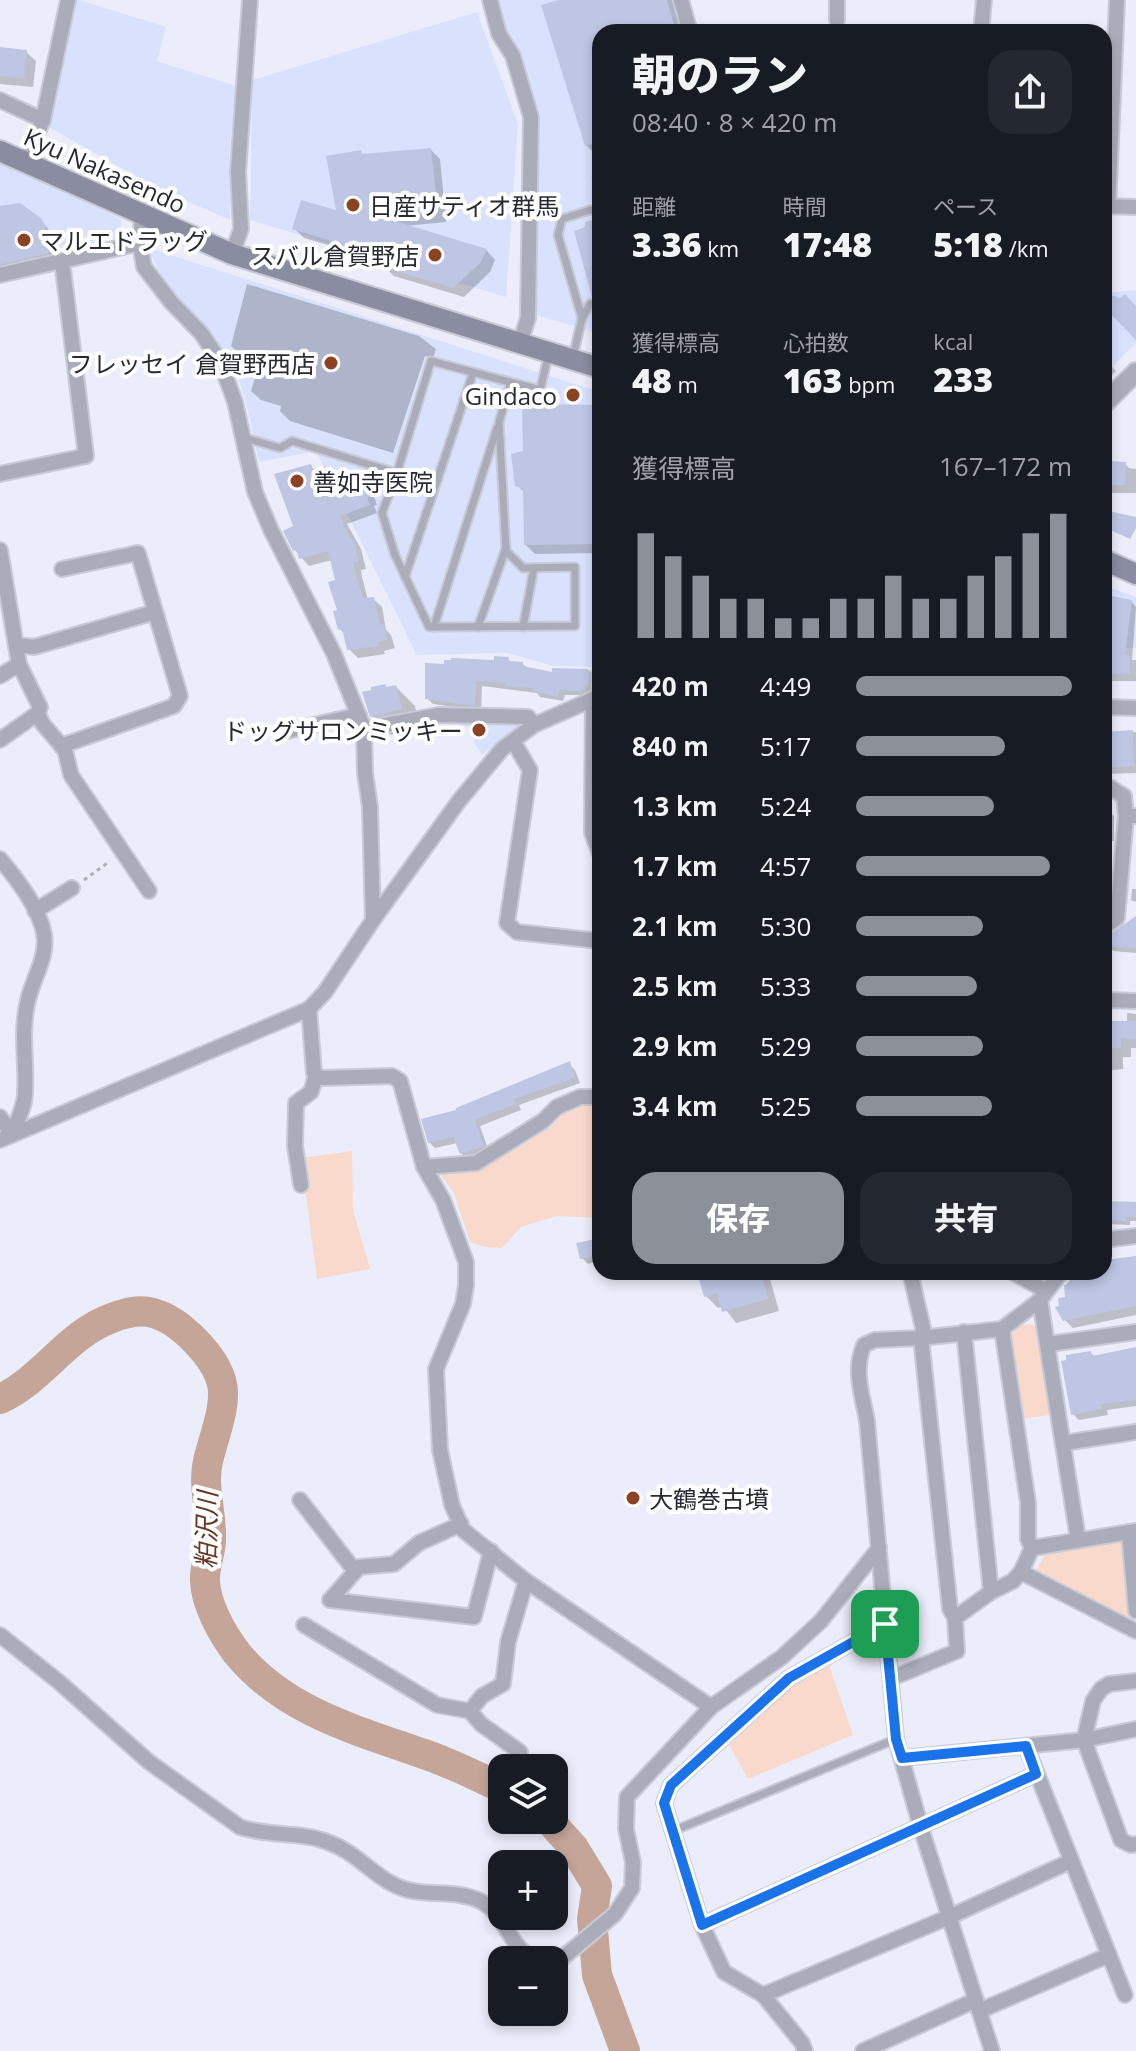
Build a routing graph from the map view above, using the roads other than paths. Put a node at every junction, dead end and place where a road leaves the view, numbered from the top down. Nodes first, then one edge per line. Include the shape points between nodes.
1 (68, 0) edge
2 (250, 0) edge
3 (490, 0) edge
4 (681, 0) edge
5 (837, 0) edge
6 (984, 0) edge
7 (1117, 0) edge
8 (837, 20) dead end
9 (688, 24) edge
10 (982, 24) edge
11 (1112, 30) edge
12 (0, 100) edge
13 (43, 120) junction
14 (0, 151) edge
15 (25, 162) junction
16 (1112, 206) edge
17 (1136, 207) edge
18 (592, 211) edge
19 (142, 216) junction
20 (140, 243) junction
21 (232, 254) junction
22 (62, 261) junction
23 (0, 275) edge
24 (592, 304) edge
25 (582, 318) junction
26 (520, 343) junction
27 (549, 351) junction
28 (572, 359) junction
29 (592, 365) edge
30 (1136, 372) edge
31 (473, 373) junction
32 (511, 383) junction
33 (1112, 396) edge
34 (499, 422) junction
35 (245, 438) junction
36 (397, 473) junction
37 (0, 474) edge
38 (506, 548) junction
39 (0, 550) edge
40 (1112, 564) edge
41 (534, 568) junction
42 (62, 569) dead end
43 (1136, 574) edge
44 (405, 577) junction
45 (155, 612) junction
46 (434, 627) junction
47 (478, 627) junction
48 (523, 627) junction
49 (16, 645) junction
50 (19, 664) junction
51 (0, 676) edge
52 (592, 699) edge
53 (1112, 707) edge
54 (1136, 708) edge
55 (38, 713) junction
56 (361, 722) junction
57 (534, 725) junction
58 (287, 731) dead end
59 (0, 740) edge
60 (513, 741) junction
61 (61, 746) junction
62 (1112, 789) edge
63 (1131, 816) edge
64 (0, 859) edge
65 (72, 888) road end
66 (149, 891) dead end
67 (35, 911) junction
68 (373, 920) junction
69 (1112, 921) edge
70 (592, 940) edge
71 (1112, 1000) edge
72 (1136, 1001) edge
73 (309, 1009) junction
74 (316, 1075) junction
75 (592, 1097) edge
76 (0, 1117) edge
77 (6, 1137) edge
78 (424, 1167) junction
79 (301, 1185) dead end
80 (1136, 1236) edge
81 (1112, 1239) edge
82 (912, 1280) edge
83 (1022, 1280) edge
84 (1055, 1280) edge
85 (1043, 1296) junction
86 (1002, 1329) junction
87 (964, 1332) junction
88 (1136, 1332) edge
89 (921, 1338) junction
90 (1049, 1344) junction
91 (1136, 1432) edge
92 (1064, 1443) junction
93 (300, 1500) dead end
94 (461, 1524) junction
95 (1133, 1532) edge
96 (1078, 1539) junction
97 (879, 1548) junction
98 (1032, 1548) junction
99 (491, 1551) junction
100 (355, 1571) junction
101 (1021, 1572) junction
102 (526, 1581) junction
103 (991, 1592) junction
104 (1136, 1611) edge
105 (955, 1618) junction
106 (885, 1624) junction
107 (304, 1625) dead end
108 (1136, 1631) edge
109 (0, 1635) edge
110 (892, 1678) junction
111 (1136, 1681) edge
112 (711, 1707) junction
113 (470, 1711) junction
114 (1136, 1729) edge
115 (896, 1739) junction
116 (1084, 1740) junction
117 (1026, 1746) junction
118 (520, 1752) dead end
119 (902, 1758) junction
120 (1036, 1774) junction
121 (921, 1828) junction
122 (673, 1831) junction
123 (1136, 1844) edge
124 (1071, 1861) junction
125 (949, 1917) junction
126 (702, 1925) junction
127 (518, 1946) edge
128 (568, 1953) edge
129 (1109, 1955) junction
130 (763, 1995) junction
131 (1125, 1995) dead end
132 (977, 2006) junction
133 (805, 2051) edge
134 (863, 2051) edge
135 (992, 2051) edge

1 - 13 street
2 - 21 street via 238,172 241,229
3 - 26 street via 531,117 528,318
4 - 9 street
5 - 8 street
6 - 10 street
7 - 11 street
12 - 13 street
13 - 15 street
14 - 15 main road, Kyu Nakasendo
15 - 19 main road, Kyu Nakasendo
16 - 17 street
18 - 25 lane via 562,219 558,235
19 - 20 street
19 - 21 main road, Kyu Nakasendo
20 - 22 street
20 - 35 street via 144,267 220,361
21 - 26 main road, Kyu Nakasendo
22 - 23 street
22 - 37 street via 86,456
24 - 25 lane
25 - 28 lane
26 - 27 main road, Kyu Nakasendo
27 - 28 main road, Kyu Nakasendo
27 - 32 lane via 540,390
28 - 29 main road, Kyu Nakasendo
30 - 33 street
31 - 32 lane
31 - 36 lane via 431,361
31 - 44 lane
32 - 34 lane
34 - 38 lane
34 - 46 lane
35 - 36 lane via 280,448 292,441
35 - 56 street via 255,492
36 - 44 lane via 382,513
38 - 41 lane via 523,568
38 - 47 lane
39 - 49 street
40 - 43 main road
41 - 48 lane
41 - 48 lane via 575,567 575,626
42 - 45 street via 138,553
44 - 46 lane via 429,627
45 - 49 street via 34,647
45 - 61 street via 180,696 174,706
46 - 47 lane
47 - 48 lane
49 - 50 street
50 - 51 street
50 - 55 street via 40,707
52 - 57 street
53 - 54 street
55 - 59 street
55 - 61 street
56 - 57 street via 439,715 528,717
56 - 58 street
56 - 68 street
57 - 60 street
60 - 68 street via 459,801
60 - 70 street via 530,770 507,923 517,932
61 - 66 street via 71,775
62 - 63 street via 1124,796
63 - 69 street via 1117,918
64 - 67 street
65 - 67 street
67 - 77 street via 44,949 28,1000 22,1051 26,1095
68 - 73 street
71 - 72 street
73 - 74 street
73 - 77 street
74 - 78 street via 392,1076 400,1081
74 - 79 street via 311,1092 296,1103
75 - 78 street via 557,1107 476,1163
76 - 77 street
78 - 94 street via 443,1200 466,1262 463,1304 436,1369 440,1450
80 - 81 street
82 - 89 street
83 - 85 street
84 - 85 street
85 - 86 street
85 - 90 street
86 - 87 street
86 - 98 street
87 - 89 street
87 - 103 street
88 - 90 street
89 - 97 street via 875,1340 864,1345 858,1360
89 - 105 street
90 - 92 street
91 - 92 street
92 - 96 street
93 - 100 street
94 - 99 street
94 - 100 street via 419,1543 394,1564
95 - 96 street
95 - 104 street
96 - 98 street
97 - 106 street
97 - 112 street via 821,1621 782,1657
98 - 101 street
99 - 100 street via 474,1617 330,1600
99 - 102 street
101 - 103 street
101 - 108 street
102 - 112 street
102 - 113 street via 508,1642 503,1684 482,1696
103 - 105 street
105 - 110 street via 957,1651
106 - 110 street
106 - 122 street via 789,1678 671,1785 664,1803
107 - 113 street via 437,1705
109 - 127 street via 149,1762 240,1827 327,1841 385,1882 484,1903 501,1916
110 - 115 street
111 - 116 street via 1101,1689
112 - 128 street via 627,1797 632,1888 615,1914
113 - 118 street
114 - 116 street
115 - 119 street
115 - 122 lane
116 - 117 street
116 - 123 street via 1121,1840
117 - 119 street
117 - 120 street
119 - 121 street
120 - 121 street
120 - 124 street
121 - 125 street
121 - 126 street
122 - 126 street
124 - 125 street
124 - 129 street
125 - 130 street
125 - 132 street
126 - 130 street via 724,1972
129 - 131 street
129 - 132 street
130 - 133 street
132 - 134 street
132 - 135 street

